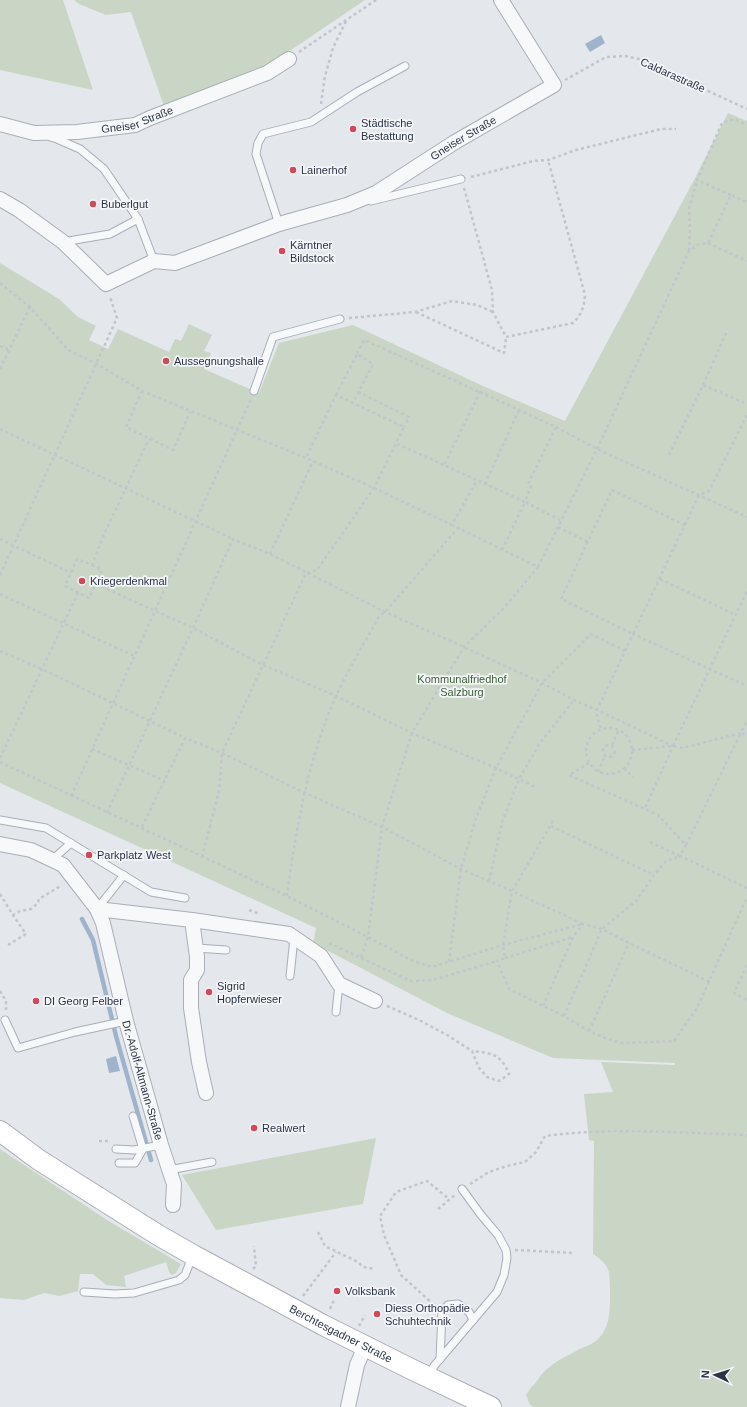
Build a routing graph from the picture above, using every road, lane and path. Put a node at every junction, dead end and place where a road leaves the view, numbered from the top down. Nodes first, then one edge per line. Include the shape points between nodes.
1 (376, 0) edge
2 (501, 0) edge
3 (347, 19) junction
4 (289, 59) joint
5 (405, 66) dead end
6 (554, 85) junction
7 (747, 109) edge
8 (311, 122) junction
9 (0, 124) edge
10 (747, 125) edge
11 (676, 129) dead end
12 (34, 133) junction
13 (548, 160) junction
14 (461, 179) junction
15 (697, 180) junction
16 (731, 195) junction
17 (0, 199) edge
18 (747, 202) edge
19 (318, 213) junction
20 (138, 219) junction
21 (279, 224) junction
22 (63, 242) junction
23 (708, 244) junction
24 (689, 251) junction
25 (154, 261) junction
26 (747, 261) edge
27 (0, 283) edge
28 (106, 284) junction
29 (30, 307) junction
30 (415, 312) junction
31 (493, 312) junction
32 (340, 319) joint
33 (727, 331) dead end
34 (506, 337) junction
35 (0, 346) edge
36 (9, 350) junction
37 (357, 354) junction
38 (97, 364) junction
39 (0, 368) edge
40 (703, 384) junction
41 (142, 391) junction
42 (254, 391) joint
43 (358, 392) junction
44 (480, 392) junction
45 (336, 395) junction
46 (353, 403) junction
47 (747, 404) edge
48 (519, 410) junction
49 (190, 412) junction
50 (747, 415) edge
51 (404, 427) junction
52 (556, 427) junction
53 (0, 429) edge
54 (238, 430) junction
55 (149, 439) junction
56 (397, 444) junction
57 (596, 449) junction
58 (670, 454) dead end
59 (54, 455) junction
60 (306, 458) junction
61 (313, 461) junction
62 (444, 465) junction
63 (477, 480) junction
64 (485, 484) junction
65 (374, 488) junction
66 (126, 489) junction
67 (699, 495) junction
68 (525, 502) junction
69 (747, 517) edge
70 (560, 520) junction
71 (196, 522) junction
72 (452, 525) junction
73 (685, 525) junction
74 (558, 527) junction
75 (457, 528) junction
76 (0, 539) edge
77 (233, 539) junction
78 (588, 542) junction
79 (14, 546) junction
80 (502, 550) junction
81 (270, 554) junction
82 (92, 565) junction
83 (538, 567) junction
84 (71, 573) junction
85 (306, 573) junction
86 (0, 576) edge
87 (660, 579) junction
88 (96, 584) junction
89 (747, 591) edge
90 (78, 593) junction
91 (0, 594) edge
92 (155, 611) junction
93 (386, 612) junction
94 (736, 615) junction
95 (64, 623) junction
96 (193, 628) junction
97 (633, 634) junction
98 (464, 647) junction
99 (0, 651) edge
100 (625, 651) junction
101 (134, 656) junction
102 (263, 665) junction
103 (42, 669) junction
104 (710, 669) junction
105 (542, 683) junction
106 (747, 686) edge
107 (336, 696) junction
108 (574, 700) junction
109 (112, 704) junction
110 (597, 710) junction
111 (149, 721) junction
112 (747, 721) edge
113 (601, 728) junction
114 (619, 729) junction
115 (412, 733) junction
116 (741, 733) junction
117 (747, 735) edge
118 (185, 738) junction
119 (612, 745) junction
120 (673, 746) junction
121 (92, 749) junction
122 (632, 750) junction
123 (222, 753) junction
124 (605, 756) junction
125 (0, 758) edge
126 (0, 762) edge
127 (589, 763) junction
128 (129, 765) junction
129 (496, 768) junction
130 (624, 768) junction
131 (598, 772) junction
132 (633, 777) dead end
133 (518, 779) junction
134 (165, 781) junction
135 (536, 787) dead end
136 (305, 793) junction
137 (71, 796) junction
138 (645, 808) junction
139 (107, 813) junction
140 (0, 820) edge
141 (554, 821) dead end
142 (551, 826) junction
143 (382, 827) junction
144 (141, 829) junction
145 (650, 842) dead end
146 (71, 843) junction
147 (0, 844) edge
148 (686, 845) junction
149 (680, 856) junction
150 (202, 857) junction
151 (52, 860) junction
152 (461, 869) junction
153 (124, 875) junction
154 (654, 875) junction
155 (73, 878) junction
156 (489, 881) junction
157 (747, 888) edge
158 (512, 891) junction
159 (0, 894) edge
160 (287, 896) junction
161 (747, 897) edge
162 (185, 898) dead end
163 (97, 909) junction
164 (13, 915) junction
165 (192, 920) junction
166 (583, 924) junction
167 (602, 929) junction
168 (368, 937) junction
169 (573, 937) junction
170 (294, 938) junction
171 (629, 943) junction
172 (8, 945) dead end
173 (503, 945) junction
174 (196, 948) junction
175 (226, 950) dead end
176 (361, 958) dead end
177 (504, 958) junction
178 (497, 961) junction
179 (449, 962) junction
180 (747, 965) edge
181 (290, 976) dead end
182 (710, 982) junction
183 (339, 984) junction
184 (0, 991) edge
185 (747, 1000) edge
186 (375, 1001) joint
187 (542, 1006) junction
188 (336, 1012) dead end
189 (564, 1016) junction
190 (5, 1020) joint
191 (122, 1022) junction
192 (589, 1031) junction
193 (472, 1051) junction
194 (206, 1093) dead end
195 (133, 1116) dead end
196 (0, 1131) edge
197 (747, 1135) edge
198 (156, 1146) junction
199 (143, 1149) junction
200 (116, 1150) dead end
201 (212, 1162) dead end
202 (119, 1163) dead end
203 (169, 1170) junction
204 (462, 1189) junction
205 (450, 1200) junction
206 (173, 1205) dead end
207 (438, 1209) dead end
208 (318, 1232) dead end
209 (254, 1246) dead end
210 (506, 1250) junction
211 (336, 1252) junction
212 (574, 1253) dead end
213 (193, 1255) junction
214 (376, 1269) dead end
215 (250, 1273) dead end
216 (84, 1292) dead end
217 (334, 1300) dead end
218 (293, 1302) junction
219 (442, 1312) junction
220 (328, 1314) dead end
221 (364, 1315) dead end
222 (473, 1320) junction
223 (361, 1337) junction
224 (440, 1360) junction
225 (429, 1378) junction
226 (348, 1407) edge
227 (490, 1407) edge

1 - 3 path
2 - 6 street
3 - 4 path
3 - 8 path via 333,48 320,107
4 - 12 street, Gneiser Straße via 266,73 135,125 77,132
5 - 8 lane via 357,92
6 - 7 path, Caldarastraße via 606,57 625,56 639,59
6 - 19 street, Gneiser Straße via 455,142 376,193
8 - 21 lane via 264,134 258,143 256,154
9 - 12 street, Gneiser Straße
10 - 15 path via 734,119 722,123
11 - 13 path via 661,128
12 - 20 lane via 58,139 80,150 104,170
13 - 14 path via 533,161
13 - 34 path via 585,295 584,306 580,316 573,323
14 - 19 lane
14 - 31 path via 492,290
15 - 16 path
15 - 24 path via 689,208
16 - 18 path
16 - 23 path
17 - 22 street
19 - 21 street, Gneiser Straße
20 - 22 lane via 110,234
20 - 25 lane
21 - 25 street, Gneiser Straße via 175,263
22 - 28 street
23 - 24 path via 700,244
23 - 26 path
24 - 57 path
25 - 28 street
27 - 29 path
28 - 38 path via 117,318
29 - 36 path
29 - 38 path via 68,350
30 - 31 path via 452,301 477,305
30 - 32 path
30 - 34 path via 504,353
31 - 34 path
32 - 42 lane via 273,337
33 - 40 path
35 - 36 path
36 - 39 path
37 - 43 path via 373,364
37 - 44 path via 364,340
37 - 45 path
38 - 41 path
38 - 59 path
40 - 47 path
40 - 58 path
41 - 49 path
41 - 55 path via 126,427
42 - 54 path
43 - 46 path
43 - 51 path via 409,416
44 - 48 path
44 - 62 path
45 - 46 path
45 - 60 path
46 - 51 path
48 - 52 path
48 - 64 path
49 - 54 path
49 - 55 path via 173,450
50 - 67 path via 709,491
51 - 56 path
52 - 57 path
52 - 68 path via 528,484 531,486
53 - 59 path
54 - 60 path
54 - 71 path
55 - 66 path
56 - 62 path
56 - 65 path
57 - 67 path
57 - 70 path
59 - 66 path
59 - 79 path
60 - 61 path
61 - 65 path
61 - 81 path
62 - 63 path
63 - 64 path
63 - 72 path
64 - 68 path
65 - 72 path
65 - 85 path via 317,570
66 - 71 path
66 - 82 path
67 - 69 path
67 - 73 path
68 - 70 path
68 - 80 path
70 - 74 path
71 - 77 path
71 - 92 path
72 - 75 path
73 - 78 path via 612,490
73 - 87 path
74 - 78 path
74 - 83 path
75 - 80 path
75 - 93 path
76 - 79 path
77 - 81 path
77 - 96 path
78 - 97 path via 561,599
79 - 84 path
79 - 86 path
80 - 83 path
81 - 85 path
82 - 84 path via 77,559
82 - 88 path via 102,570
83 - 98 path via 504,608
84 - 90 path via 64,586
85 - 93 path
85 - 102 path
87 - 94 path
87 - 97 path
88 - 90 path via 89,598
88 - 92 path
89 - 94 path
90 - 95 path
91 - 95 path
92 - 96 path
92 - 101 path
93 - 98 path
93 - 107 path via 379,616
94 - 104 path
95 - 101 path
95 - 103 path
96 - 102 path
96 - 111 path
97 - 100 path
97 - 104 path
98 - 105 path
98 - 115 path
99 - 103 path
100 - 105 path via 591,634
100 - 110 path
101 - 109 path
102 - 107 path
102 - 123 path
103 - 109 path
103 - 125 path
104 - 106 path
104 - 120 path
105 - 108 path
105 - 129 path
107 - 115 path
107 - 136 path via 318,742
108 - 110 path
108 - 133 path via 540,743
109 - 111 path
109 - 121 path
110 - 113 path
110 - 120 path
111 - 118 path
111 - 128 path
112 - 116 path
113 - 114 path
113 - 127 path via 588,740 585,749
114 - 119 path
114 - 122 path via 631,743
115 - 129 path
115 - 143 path
116 - 117 path
116 - 120 path via 683,748
116 - 148 path
118 - 123 path
118 - 134 path
119 - 124 path via 603,748 602,753
119 - 124 path via 615,749 614,754 610,757
120 - 122 path
120 - 138 path
121 - 128 path
121 - 137 path
122 - 130 path via 630,761
123 - 136 path
123 - 150 path via 220,791
124 - 131 path
126 - 137 path
127 - 131 path
127 - 138 path via 569,775
128 - 134 path
128 - 139 path
129 - 133 path
129 - 152 path via 476,818
130 - 131 path via 616,773
130 - 132 path
133 - 135 path
133 - 156 path via 502,822
134 - 144 path
136 - 143 path
136 - 160 path
137 - 139 path
138 - 148 path via 658,814
139 - 144 path
140 - 146 lane via 46,828
141 - 142 path
142 - 154 path
142 - 158 path
143 - 152 path
143 - 168 path
144 - 150 path
145 - 149 path
146 - 151 lane
146 - 153 lane
147 - 151 street, Dr.-Adolf-Altmann-Straße via 31,850
148 - 149 path
149 - 154 path via 666,861
149 - 157 path
150 - 160 path
151 - 155 street, Dr.-Adolf-Altmann-Straße via 63,865
152 - 156 path
152 - 179 path
153 - 162 lane via 151,892
153 - 163 lane
154 - 167 path via 636,901
155 - 163 street, Dr.-Adolf-Altmann-Straße
155 - 164 path via 38,899 38,903 31,909
156 - 158 path
158 - 166 path
158 - 173 path
159 - 164 path
160 - 168 path
161 - 182 path
163 - 165 street
163 - 191 street, Dr.-Adolf-Altmann-Straße via 103,923
164 - 172 path via 26,934
165 - 170 street via 289,934
165 - 174 street
166 - 167 path
166 - 169 path
166 - 173 path
167 - 171 path
167 - 189 path
168 - 179 path via 419,963 432,966
169 - 177 path
169 - 187 path
170 - 181 lane
170 - 183 street via 321,956
171 - 182 path
171 - 192 path
173 - 177 path
173 - 179 path
174 - 175 lane
174 - 194 street via 197,970 191,980 191,1008
176 - 178 path via 411,981 433,980
177 - 178 path
178 - 187 path via 509,989
180 - 185 path via 734,994
182 - 192 path via 697,1008 674,1041 622,1043
183 - 186 street
183 - 188 lane
184 - 190 path via 6,1000
186 - 193 path via 419,1020
187 - 189 path
189 - 192 path
190 - 191 lane via 18,1048
191 - 198 street, Dr.-Adolf-Altmann-Straße
193 - 193 path via 479,1068 488,1077 499,1081 509,1074 505,1064 491,1053
195 - 199 lane
196 - 213 main road, Berchtesgadner Straße via 39,1160
197 - 204 path via 572,1132 545,1136 536,1152 525,1162 489,1172
198 - 199 lane
198 - 203 street, Dr.-Adolf-Altmann-Straße
199 - 200 lane
199 - 202 lane via 135,1163
201 - 203 lane
203 - 206 street, Dr.-Adolf-Altmann-Straße via 174,1184
204 - 205 path
204 - 210 lane via 498,1235
205 - 207 path
205 - 219 path via 427,1181 396,1192 380,1216 384,1234 401,1275
208 - 211 path via 325,1246
209 - 215 path via 256,1266
210 - 212 path
210 - 222 lane via 504,1275 496,1292
211 - 214 path via 363,1267
211 - 218 path
213 - 216 lane via 185,1275 178,1280 134,1294
213 - 218 main road, Berchtesgadner Straße
217 - 220 path
218 - 223 main road, Berchtesgadner Straße
219 - 222 lane via 448,1305 458,1304 469,1312
219 - 224 lane
221 - 223 path
222 - 224 lane
223 - 225 main road, Berchtesgadner Straße
223 - 226 street
224 - 225 lane
225 - 227 main road, Berchtesgadner Straße

